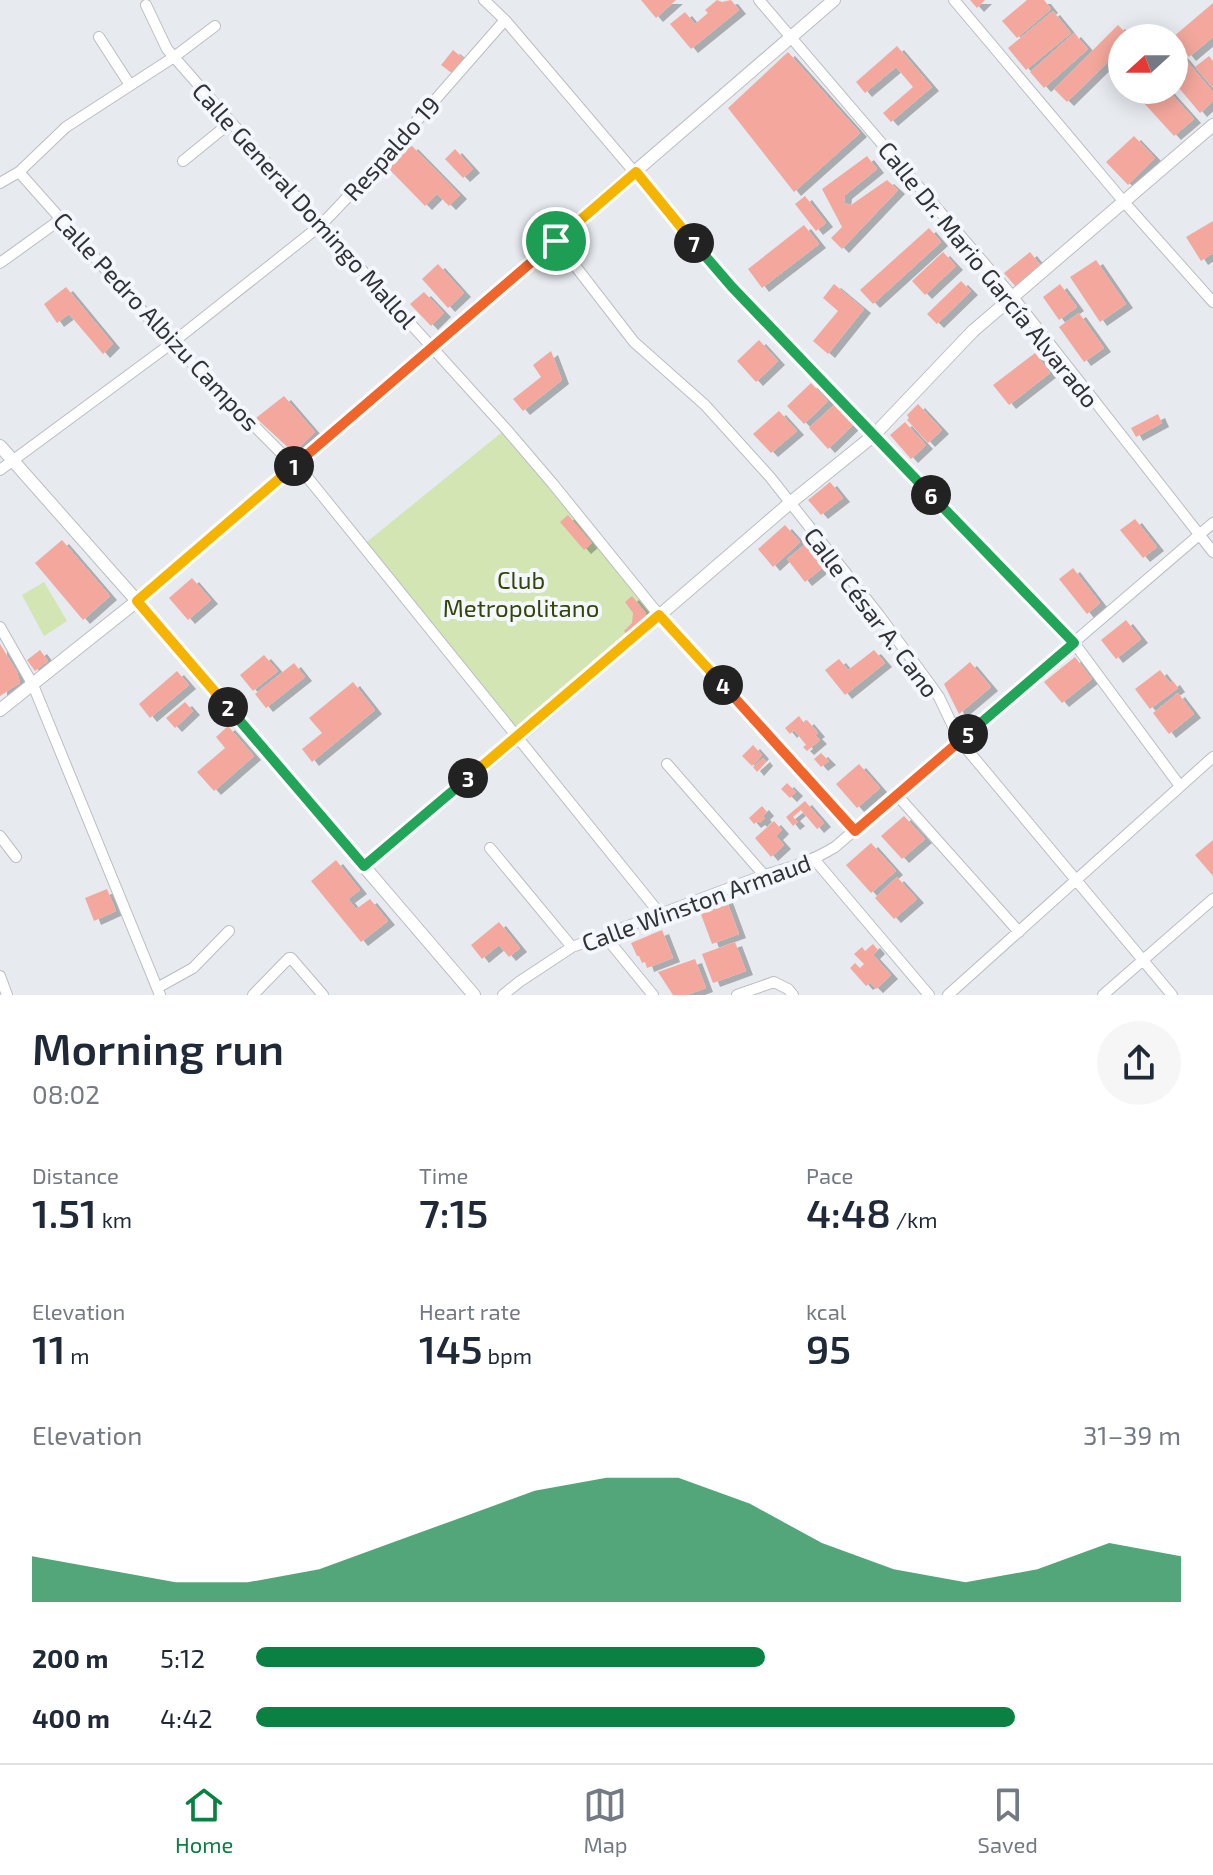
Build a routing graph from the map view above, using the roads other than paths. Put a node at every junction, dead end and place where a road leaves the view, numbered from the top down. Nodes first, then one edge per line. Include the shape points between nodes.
1 (484, 0) edge
2 (759, 0) edge
3 (834, 0) edge
4 (954, 0) edge
5 (146, 5) dead end
6 (505, 20) junction
7 (215, 26) dead end
8 (791, 36) junction
9 (99, 37) dead end
10 (174, 57) junction
11 (130, 85) junction
12 (231, 122) junction
13 (1213, 125) edge
14 (183, 161) dead end
15 (19, 172) junction
16 (636, 172) junction
17 (0, 183) edge
18 (1124, 202) junction
19 (61, 219) junction
20 (321, 225) junction
21 (556, 241) junction
22 (0, 263) edge
23 (1013, 297) junction
24 (1213, 302) edge
25 (172, 343) junction
26 (432, 347) junction
27 (873, 436) junction
28 (0, 446) edge
29 (13, 461) junction
30 (294, 466) junction
31 (0, 470) edge
32 (790, 503) junction
33 (1213, 523) edge
34 (1199, 535) junction
35 (1213, 552) edge
36 (137, 601) junction
37 (659, 615) junction
38 (0, 627) edge
39 (1074, 643) junction
40 (33, 685) junction
41 (0, 710) edge
42 (517, 738) junction
43 (960, 741) junction
44 (1213, 757) edge
45 (667, 764) dead end
46 (1180, 786) junction
47 (897, 795) junction
48 (855, 831) junction
49 (0, 836) edge
50 (490, 848) dead end
51 (16, 857) dead end
52 (814, 859) junction
53 (364, 866) junction
54 (764, 875) junction
55 (1077, 879) junction
56 (1213, 899) edge
57 (661, 915) junction
58 (229, 931) dead end
59 (1019, 932) junction
60 (604, 935) junction
61 (572, 947) junction
62 (1144, 960) junction
63 (0, 976) edge
64 (159, 992) edge
65 (7, 995) edge
66 (253, 995) edge
67 (323, 995) edge
68 (474, 995) edge
69 (503, 995) edge
70 (653, 995) edge
71 (737, 995) edge
72 (793, 995) edge
73 (929, 995) edge
74 (948, 995) edge
75 (1103, 995) edge
76 (1172, 995) edge

1 - 6 street
2 - 8 street, Calle Dr. Mario García Alvarado
3 - 8 street
4 - 18 street
5 - 10 street, Calle General Domingo Mallol
6 - 16 street
6 - 20 street, Respaldo 19
7 - 10 street
8 - 16 street
8 - 23 street, Calle Dr. Mario García Alvarado
9 - 11 street
10 - 11 street
10 - 12 street, Calle General Domingo Mallol
11 - 15 street via 66,127
12 - 14 street
12 - 20 street, Calle General Domingo Mallol
13 - 18 street
15 - 17 street
15 - 19 street, Calle Pedro Albizu Campos
16 - 21 street
16 - 27 street via 732,287
18 - 23 street
18 - 24 street
19 - 22 street
19 - 25 street, Calle Pedro Albizu Campos
20 - 25 street, Respaldo 19
20 - 26 street, Calle General Domingo Mallol
21 - 26 street
21 - 32 street, Calle César A. Cano via 624,331 705,405
23 - 27 street via 973,331
23 - 34 street, Calle Dr. Mario García Alvarado
25 - 29 street, Respaldo 19
25 - 30 street, Calle Pedro Albizu Campos
26 - 30 street
26 - 37 street, Calle General Domingo Mallol
27 - 32 street
27 - 39 street
28 - 29 street
29 - 31 street, Respaldo 19
29 - 36 street
30 - 36 street
30 - 42 street, Calle Pedro Albizu Campos
32 - 37 street
32 - 43 street, Calle César A. Cano via 929,683
33 - 34 street, Calle Winston Armaud
34 - 35 street, Calle Dr. Mario García Alvarado
34 - 39 street, Calle Winston Armaud
36 - 40 street
36 - 53 street
37 - 42 street
37 - 48 street, Calle General Domingo Mallol
38 - 40 street
39 - 43 street, Calle Winston Armaud
39 - 46 street
40 - 41 street
40 - 64 street
42 - 53 street
42 - 57 street, Calle Pedro Albizu Campos
43 - 47 street, Calle Winston Armaud
43 - 55 street, Calle César A. Cano
44 - 46 street
45 - 54 street
46 - 55 street
47 - 48 street, Calle Winston Armaud
47 - 59 street
48 - 52 street, Calle Winston Armaud
49 - 51 street
50 - 61 street
52 - 54 street, Calle Winston Armaud
52 - 73 street
53 - 68 street
54 - 57 street, Calle Winston Armaud
55 - 59 street
55 - 62 street, Calle César A. Cano
56 - 62 street
57 - 60 street, Calle Winston Armaud
58 - 64 street via 193,968
59 - 74 street
60 - 61 street, Calle Winston Armaud
60 - 70 street
61 - 69 street, Calle Winston Armaud
62 - 75 street
62 - 76 street, Calle César A. Cano
63 - 65 street
66 - 67 street via 291,958
71 - 72 street via 774,982

